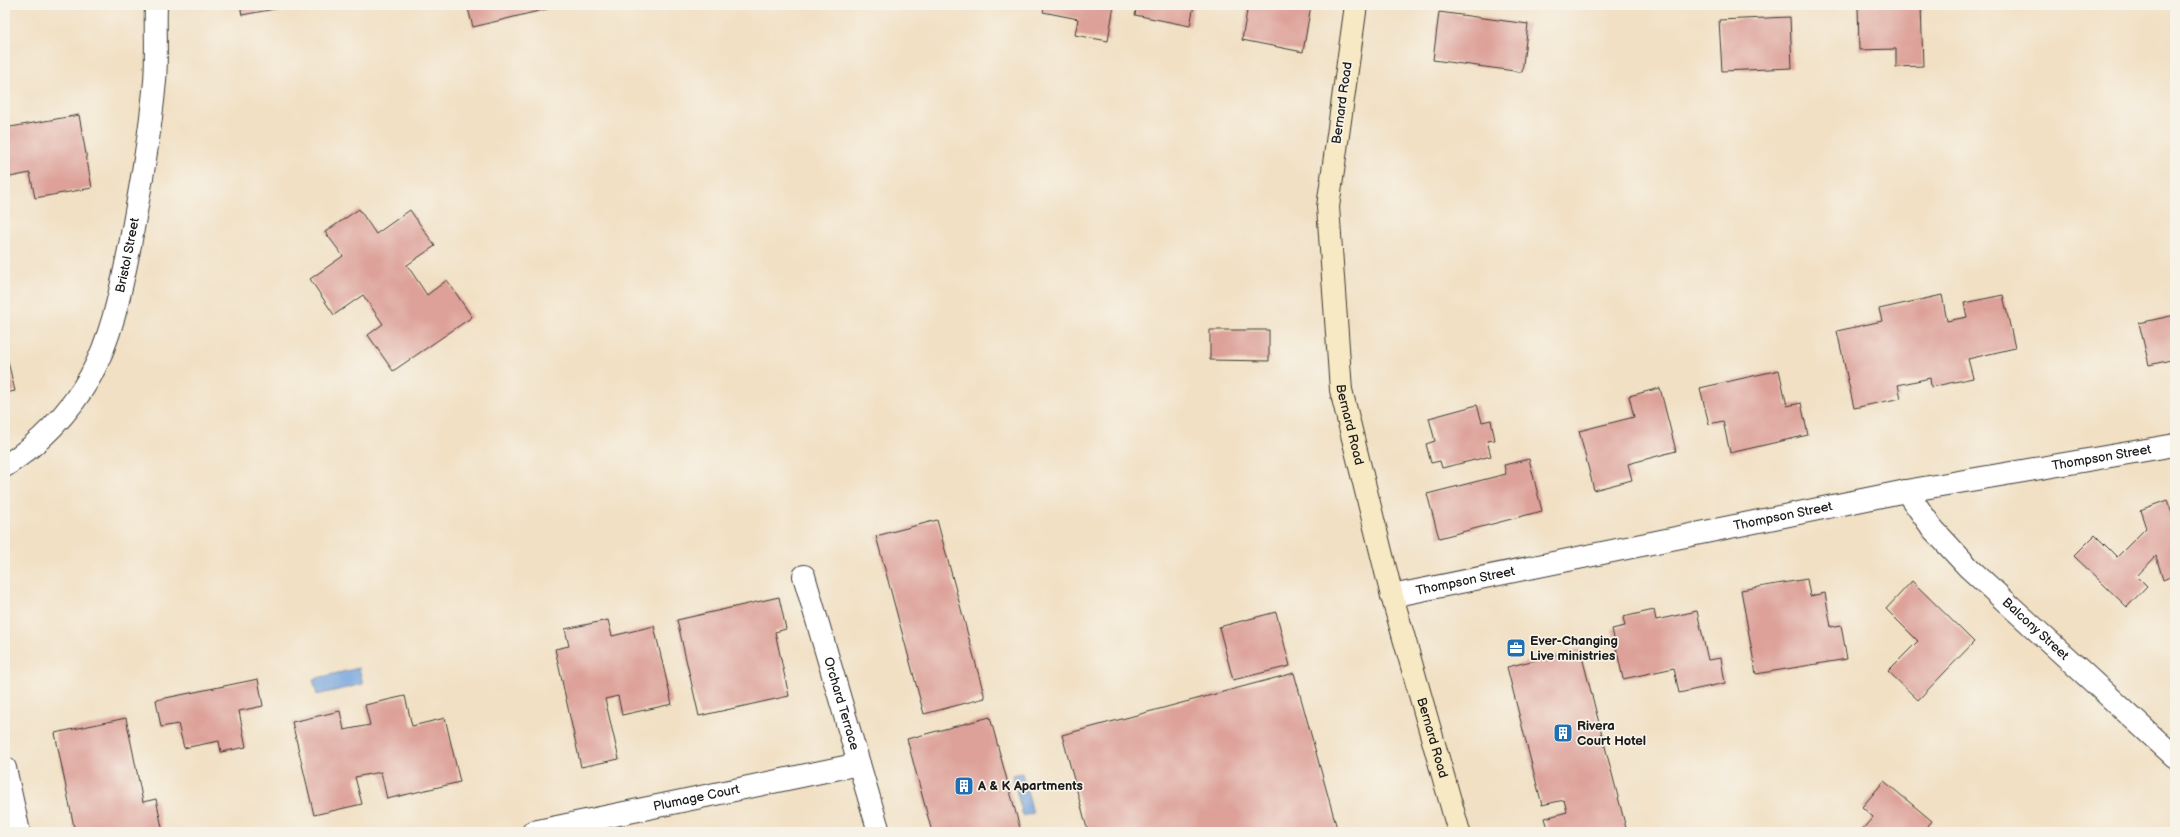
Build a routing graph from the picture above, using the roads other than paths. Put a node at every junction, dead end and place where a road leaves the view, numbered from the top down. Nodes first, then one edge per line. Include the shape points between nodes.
1 (156, 5) edge
2 (1356, 5) edge
3 (2175, 445) edge
4 (5, 466) edge
5 (1906, 491) junction
6 (804, 576) dead end
7 (1392, 596) junction
8 (2175, 757) edge
9 (859, 764) junction
10 (5, 768) edge
11 (19, 832) edge
12 (533, 832) edge
13 (879, 832) edge
14 (1459, 832) edge

1 - 4 street, Bristol Street via 155,80 142,182 122,285 107,338 90,377 67,412 44,435
2 - 7 main road, Bernard Road via 1328,207 1341,390
3 - 5 street, Thompson Street
5 - 7 street, Thompson Street
5 - 8 street, Balcony Street via 1933,529 1969,568
6 - 9 street, Orchard Terrace
7 - 14 main road, Bernard Road
9 - 12 street, Plumage Court
9 - 13 street, Orchard Terrace
10 - 11 street

